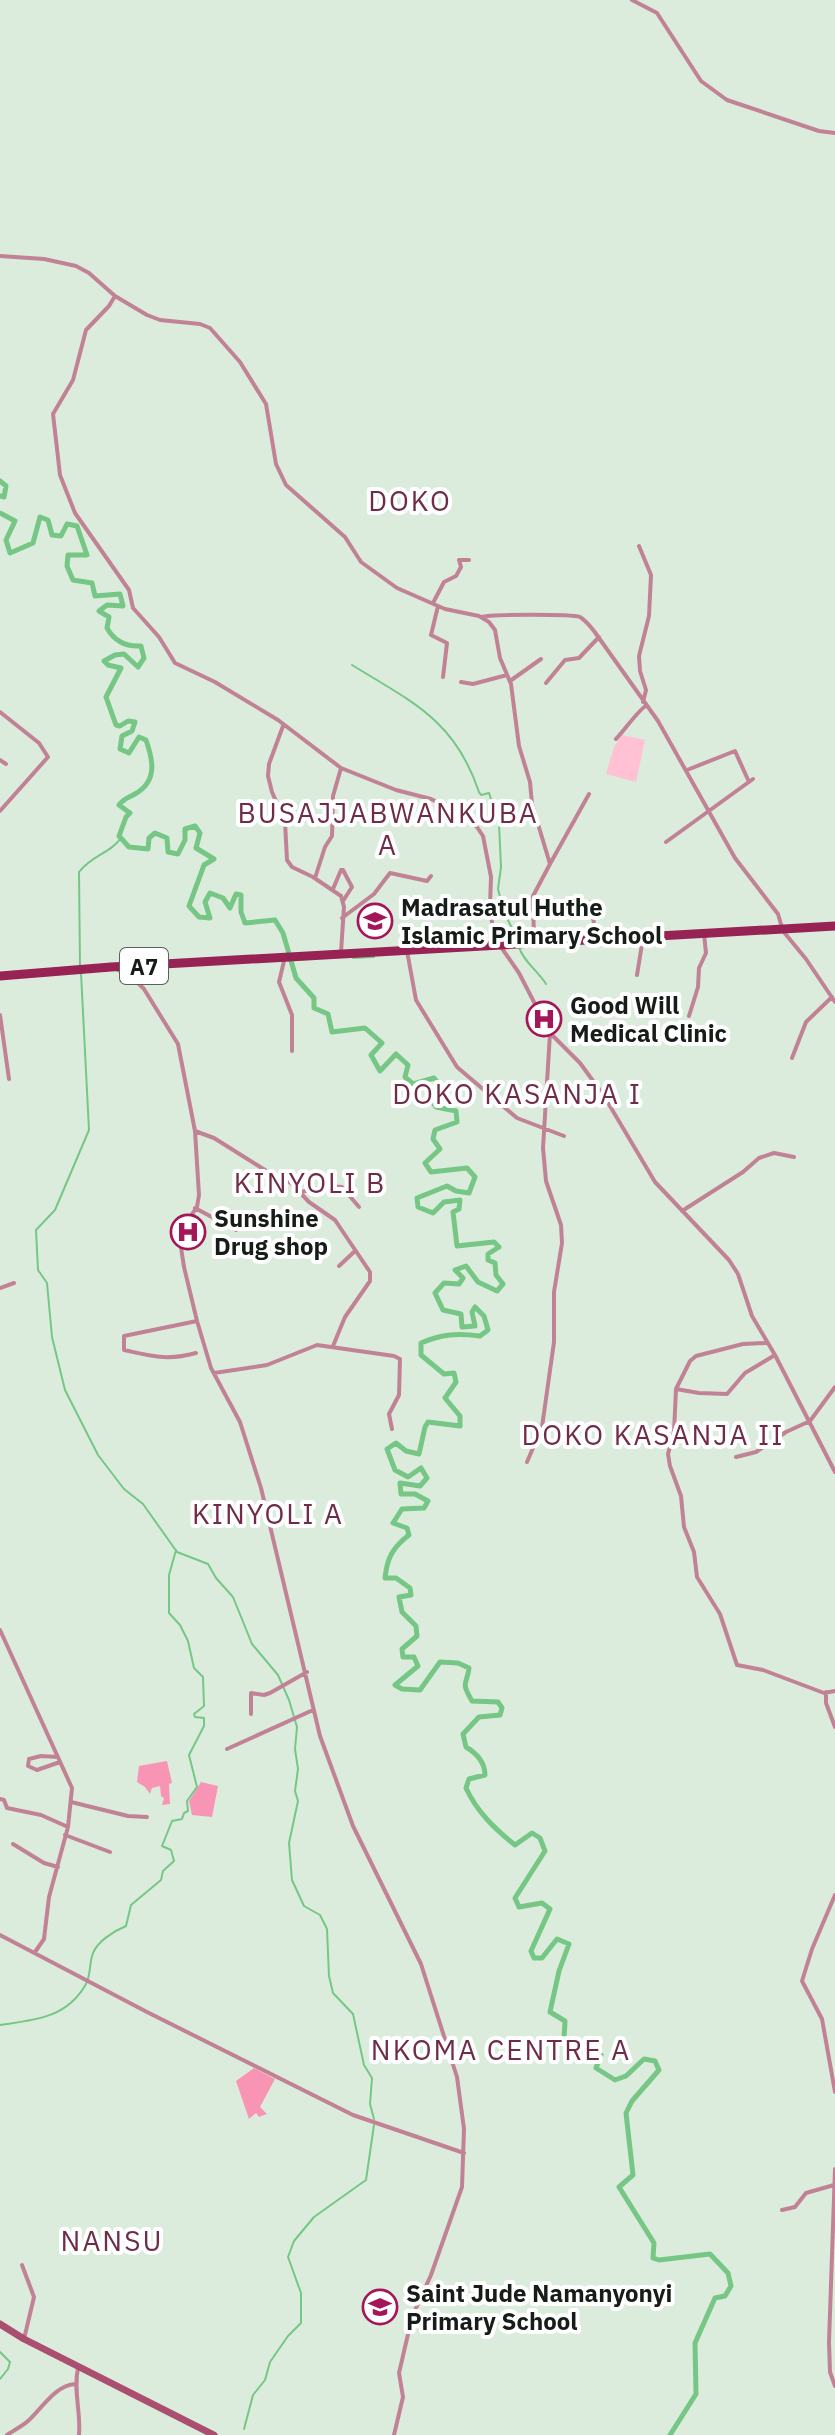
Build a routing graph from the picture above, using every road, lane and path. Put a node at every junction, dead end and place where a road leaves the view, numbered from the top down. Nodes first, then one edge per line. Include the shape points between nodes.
1 (632, 0) edge
2 (835, 133) edge
3 (0, 256) edge
4 (115, 296) junction
5 (639, 546) dead end
6 (469, 560) dead end
7 (436, 605) junction
8 (482, 617) junction
9 (599, 637) junction
10 (541, 659) dead end
11 (507, 675) junction
12 (443, 677) dead end
13 (510, 681) junction
14 (461, 682) dead end
15 (546, 683) dead end
16 (644, 704) junction
17 (0, 712) edge
18 (283, 726) junction
19 (616, 739) dead end
20 (0, 760) edge
21 (6, 764) dead end
22 (341, 768) junction
23 (685, 770) junction
24 (589, 794) dead end
25 (0, 811) edge
26 (709, 811) junction
27 (666, 842) dead end
28 (550, 864) junction
29 (431, 876) dead end
30 (315, 878) junction
31 (333, 889) junction
32 (343, 901) junction
33 (591, 902) dead end
34 (342, 918) junction
35 (835, 926) edge
36 (783, 931) junction
37 (703, 932) junction
38 (644, 936) junction
39 (596, 939) junction
40 (534, 943) junction
41 (498, 945) junction
42 (407, 951) junction
43 (341, 955) junction
44 (290, 957) junction
45 (111, 967) junction
46 (637, 975) dead end
47 (0, 976) edge
48 (834, 1000) edge
49 (0, 1015) edge
50 (689, 1016) dead end
51 (550, 1033) junction
52 (292, 1051) dead end
53 (792, 1058) dead end
54 (9, 1079) dead end
55 (543, 1126) junction
56 (195, 1131) junction
57 (564, 1136) dead end
58 (794, 1157) dead end
59 (301, 1192) junction
60 (359, 1207) dead end
61 (195, 1208) junction
62 (682, 1211) junction
63 (236, 1230) dead end
64 (355, 1251) junction
65 (339, 1266) dead end
66 (14, 1283) dead end
67 (0, 1288) edge
68 (197, 1321) junction
69 (765, 1343) junction
70 (333, 1346) junction
71 (196, 1353) dead end
72 (775, 1355) junction
73 (214, 1373) junction
74 (835, 1387) edge
75 (676, 1389) junction
76 (810, 1421) junction
77 (392, 1429) dead end
78 (736, 1457) dead end
79 (527, 1462) dead end
80 (835, 1472) edge
81 (0, 1630) edge
82 (307, 1672) junction
83 (835, 1691) edge
84 (826, 1692) junction
85 (313, 1710) junction
86 (251, 1714) dead end
87 (835, 1727) edge
88 (227, 1749) dead end
89 (59, 1760) junction
90 (0, 1799) edge
91 (71, 1802) junction
92 (147, 1817) dead end
93 (68, 1827) junction
94 (65, 1835) junction
95 (13, 1844) dead end
96 (110, 1852) dead end
97 (58, 1867) junction
98 (835, 1895) edge
99 (0, 1935) edge
100 (35, 1952) junction
101 (835, 2092) edge
102 (464, 2153) junction
103 (835, 2169) edge
104 (834, 2185) edge
105 (782, 2210) dead end
106 (22, 2265) dead end
107 (0, 2324) edge
108 (24, 2339) junction
109 (79, 2365) junction
110 (75, 2384) junction
111 (835, 2386) edge
112 (7, 2435) edge
113 (79, 2435) edge
114 (214, 2435) edge
115 (394, 2435) edge

1 - 2 street via 657,13 701,81 727,100
3 - 4 street via 76,266
4 - 7 street via 154,318 210,328 266,404 282,481 345,537 361,562 397,588
4 - 18 street via 86,330 73,380 53,414 61,477 75,513 131,594 133,608 178,666 243,698
5 - 16 street via 651,575 648,626 639,656
6 - 7 street via 459,560 461,567 444,582
7 - 8 street
7 - 12 street via 431,635 447,643
8 - 9 street via 572,615
8 - 11 street via 495,630
9 - 15 street via 579,658 568,658
9 - 16 street
10 - 13 street
11 - 13 street
11 - 14 street
13 - 28 street via 519,746
16 - 19 street
16 - 23 street
17 - 25 street via 39,743 48,757
18 - 22 street
18 - 30 street via 268,768 270,787 285,822 287,860
20 - 21 street
22 - 30 street via 333,796 332,836
22 - 41 street via 431,799 477,827 491,877 490,907
23 - 26 street
23 - 26 street via 735,751 751,780
24 - 28 street
26 - 27 street
26 - 36 street via 735,858 771,903
28 - 40 street via 533,896
29 - 34 street via 427,881 391,873
30 - 31 street
31 - 32 street
31 - 32 street via 343,870 352,887
32 - 34 street
33 - 39 street
34 - 43 street
35 - 36 main road, A7
36 - 37 main road, A7
36 - 48 street
37 - 38 main road, A7
37 - 50 street via 706,953
38 - 39 main road, A7
38 - 46 street
39 - 40 main road, A7
40 - 41 main road, A7
41 - 42 main road, A7
41 - 51 street
42 - 43 main road, A7
42 - 55 street via 416,1000 457,1067 514,1117
43 - 44 main road, A7
44 - 45 main road, A7
44 - 52 street via 279,982 292,1015
45 - 47 main road, A7
45 - 56 street via 144,989 175,1039
48 - 53 street via 806,1022
49 - 54 street
51 - 55 street
51 - 62 street via 580,1063 655,1182
55 - 57 street
55 - 79 street via 546,1181 562,1243 542,1427
56 - 59 street
56 - 61 street
58 - 62 street via 774,1153 759,1158
59 - 60 street via 342,1187
59 - 64 street via 335,1220
61 - 63 street
61 - 68 street via 180,1241
62 - 69 street via 732,1265
64 - 65 street
64 - 70 street via 372,1277
66 - 67 street
68 - 71 street via 123,1339 124,1350 150,1356 172,1359
68 - 73 street
69 - 72 street
69 - 75 street via 696,1356
70 - 73 street via 317,1345 267,1365
70 - 77 street via 400,1359 399,1395 388,1416
72 - 75 street via 747,1370 727,1394
72 - 76 street
73 - 82 street via 250,1452
74 - 76 street
75 - 84 street via 668,1459 696,1572 720,1614 737,1665
76 - 78 street via 756,1452
76 - 80 street
81 - 89 street
82 - 85 street
82 - 86 street via 264,1695 251,1693
83 - 84 street
84 - 87 street
85 - 88 street
85 - 102 street via 353,1826 429,1986 457,2077
89 - 89 street via 41,1756 31,1758 28,1766 37,1770
89 - 91 street via 71,1785
90 - 93 street via 7,1808
91 - 92 street
91 - 93 street
93 - 94 street
94 - 96 street
94 - 97 street
95 - 97 street
97 - 100 street via 44,1939
98 - 101 street via 802,1981 822,2019
99 - 100 street
100 - 102 street via 348,2113
102 - 115 street via 460,2194 405,2344 399,2373 403,2397
103 - 104 street
104 - 105 street via 806,2193 795,2207
104 - 111 street via 829,2342
106 - 108 street via 34,2297
107 - 108 street
108 - 109 street
109 - 110 street
109 - 114 street
110 - 112 street via 60,2390
110 - 113 street

